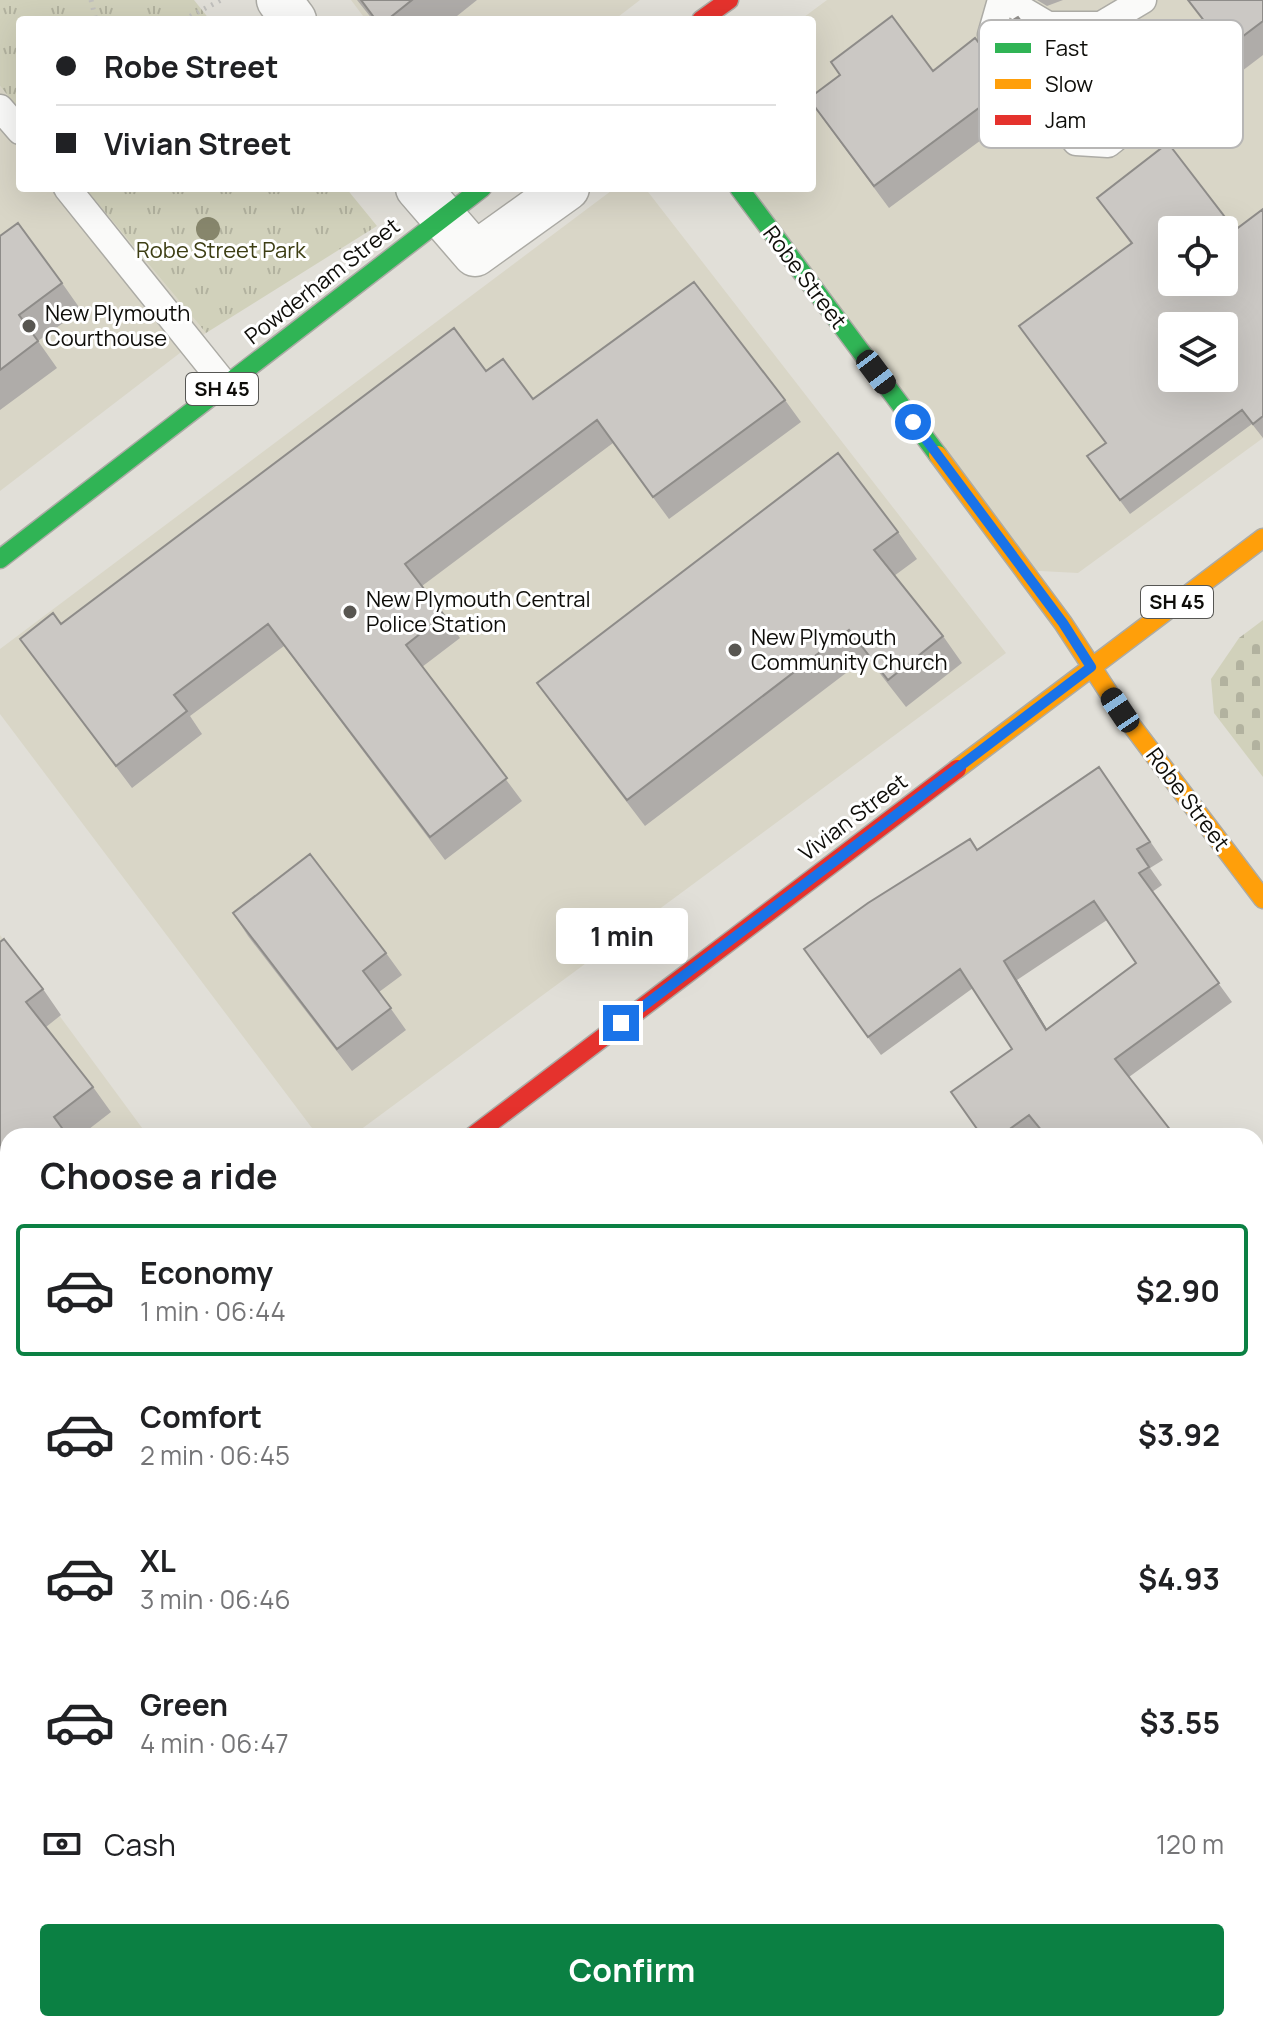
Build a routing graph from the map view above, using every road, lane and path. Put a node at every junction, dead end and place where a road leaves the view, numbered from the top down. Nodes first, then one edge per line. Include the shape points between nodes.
1 (221, 0) edge
2 (729, 0) edge
3 (1004, 0) edge
4 (1143, 0) edge
5 (191, 16) edge
6 (707, 16) edge
7 (997, 20) edge
8 (1039, 20) edge
9 (1109, 20) edge
10 (0, 108) edge
11 (16, 126) edge
12 (70, 192) edge
13 (468, 192) edge
14 (561, 192) edge
15 (738, 192) edge
16 (430, 203) edge
17 (226, 386) junction
18 (1263, 538) edge
19 (0, 559) edge
20 (1091, 667) junction
21 (1263, 899) edge
22 (484, 1128) edge

1 - 5 path
2 - 6 main road
3 - 7 lane
3 - 8 lane
4 - 9 lane
10 - 11 lane
12 - 17 lane
13 - 16 main road, Powderham Street / SH 45
14 - 16 street via 475,254
15 - 20 main road, Robe Street
16 - 17 main road, Powderham Street / SH 45
17 - 19 main road, Powderham Street / SH 45
18 - 20 main road, Vivian Street / SH 45
20 - 21 main road, Robe Street
20 - 22 main road, Vivian Street / SH 45

